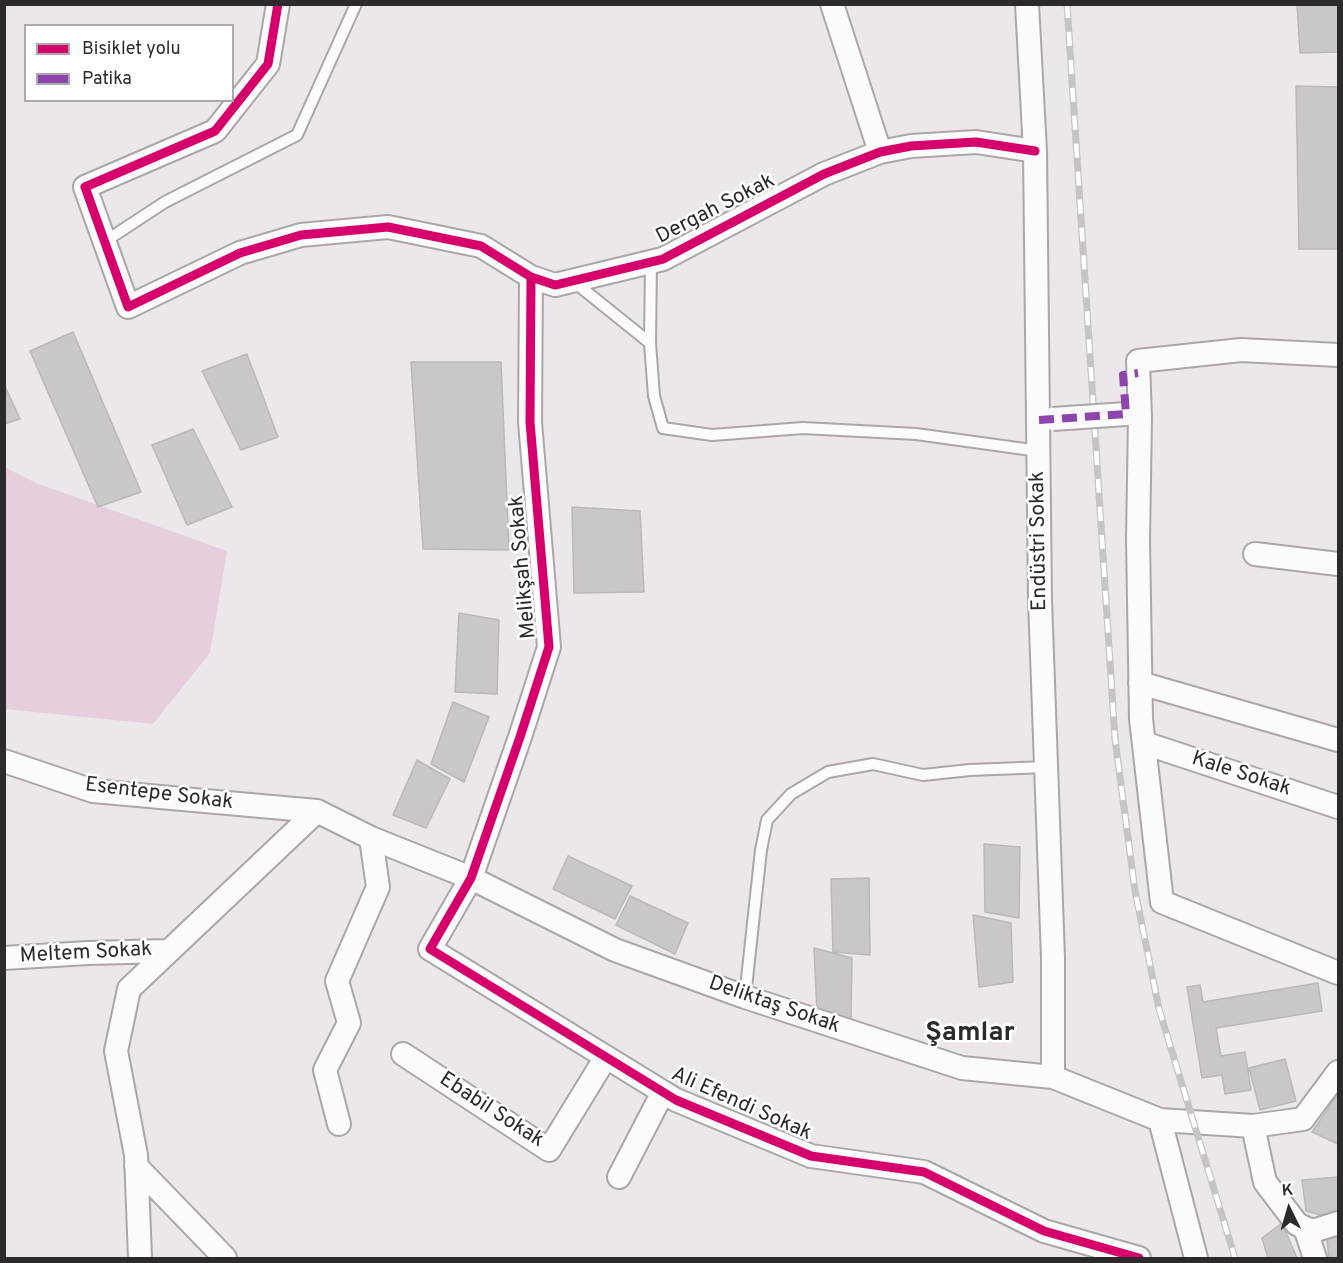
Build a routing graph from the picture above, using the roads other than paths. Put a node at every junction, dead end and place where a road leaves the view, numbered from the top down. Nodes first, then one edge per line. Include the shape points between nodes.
1 (278, 4) edge
2 (356, 4) edge
3 (832, 4) edge
4 (1027, 4) edge
5 (1035, 151) junction
6 (880, 152) junction
7 (104, 242) junction
8 (651, 262) junction
9 (531, 276) junction
10 (573, 280) junction
11 (650, 343) junction
12 (1338, 355) edge
13 (1138, 373) junction
14 (1046, 419) junction
15 (1039, 451) junction
16 (1255, 554) dead end
17 (1338, 564) edge
18 (1140, 683) junction
19 (1338, 740) edge
20 (1144, 743) junction
21 (4, 761) edge
22 (1046, 767) junction
23 (1338, 807) edge
24 (317, 811) junction
25 (371, 838) junction
26 (471, 878) junction
27 (168, 951) junction
28 (4, 958) edge
29 (1338, 973) edge
30 (745, 997) junction
31 (403, 1054) dead end
32 (606, 1057) junction
33 (1338, 1072) edge
34 (1053, 1077) junction
35 (663, 1092) junction
36 (1160, 1120) junction
37 (339, 1124) dead end
38 (1253, 1126) junction
39 (136, 1166) junction
40 (619, 1177) dead end
41 (1338, 1223) edge
42 (1305, 1228) junction
43 (140, 1258) edge
44 (225, 1258) edge
45 (1139, 1258) edge
46 (1196, 1258) edge
47 (1315, 1258) edge

1 - 7 street, Dergah Sokak via 268,64 215,131 85,187
2 - 7 lane via 297,135 165,202
3 - 6 street
4 - 5 street, Endüstri Sokak
5 - 6 street, Dergah Sokak via 976,142
5 - 14 street, Endüstri Sokak
6 - 8 street, Dergah Sokak via 824,174
7 - 9 street, Dergah Sokak via 128,307 250,250 301,235 388,227 481,246
8 - 10 street, Dergah Sokak
8 - 11 lane
9 - 10 street, Dergah Sokak via 555,285
9 - 26 street, Melikşah Sokak via 530,422 549,647
10 - 11 lane
11 - 15 lane via 654,396 663,428 712,435 803,428 916,434
12 - 13 street via 1241,350 1138,361
13 - 14 street, bridge via 1123,375 1126,414
13 - 18 street
14 - 15 street, Endüstri Sokak
15 - 22 street, Endüstri Sokak
16 - 17 street
18 - 19 street
18 - 20 street
20 - 23 street, Kale Sokak
20 - 29 street via 1162,902
21 - 24 street, Esentepe Sokak via 93,791
22 - 30 lane via 923,775 873,764 828,772 791,794 767,820
22 - 34 street, Endüstri Sokak
24 - 25 street, Deliktaş Sokak
24 - 27 street
25 - 26 street, Deliktaş Sokak
25 - 37 street via 378,886 337,981 349,1023 325,1070
26 - 30 street, Deliktaş Sokak via 615,950
26 - 32 street, Ali Efendi Sokak via 430,949
27 - 28 street, Meltem Sokak
27 - 39 street via 129,989 116,1051
30 - 34 street, Deliktaş Sokak via 962,1068
31 - 32 street, Ebabil Sokak via 549,1150
32 - 35 street, Ali Efendi Sokak
33 - 38 street, Deliktaş Sokak via 1303,1119
34 - 36 street, Deliktaş Sokak
35 - 40 street
35 - 45 street, Ali Efendi Sokak via 811,1156 924,1172 1044,1231
36 - 38 street, Deliktaş Sokak
36 - 46 street
38 - 42 street via 1265,1182 1297,1224
39 - 43 street
39 - 44 street
41 - 42 street via 1312,1231
42 - 47 street

